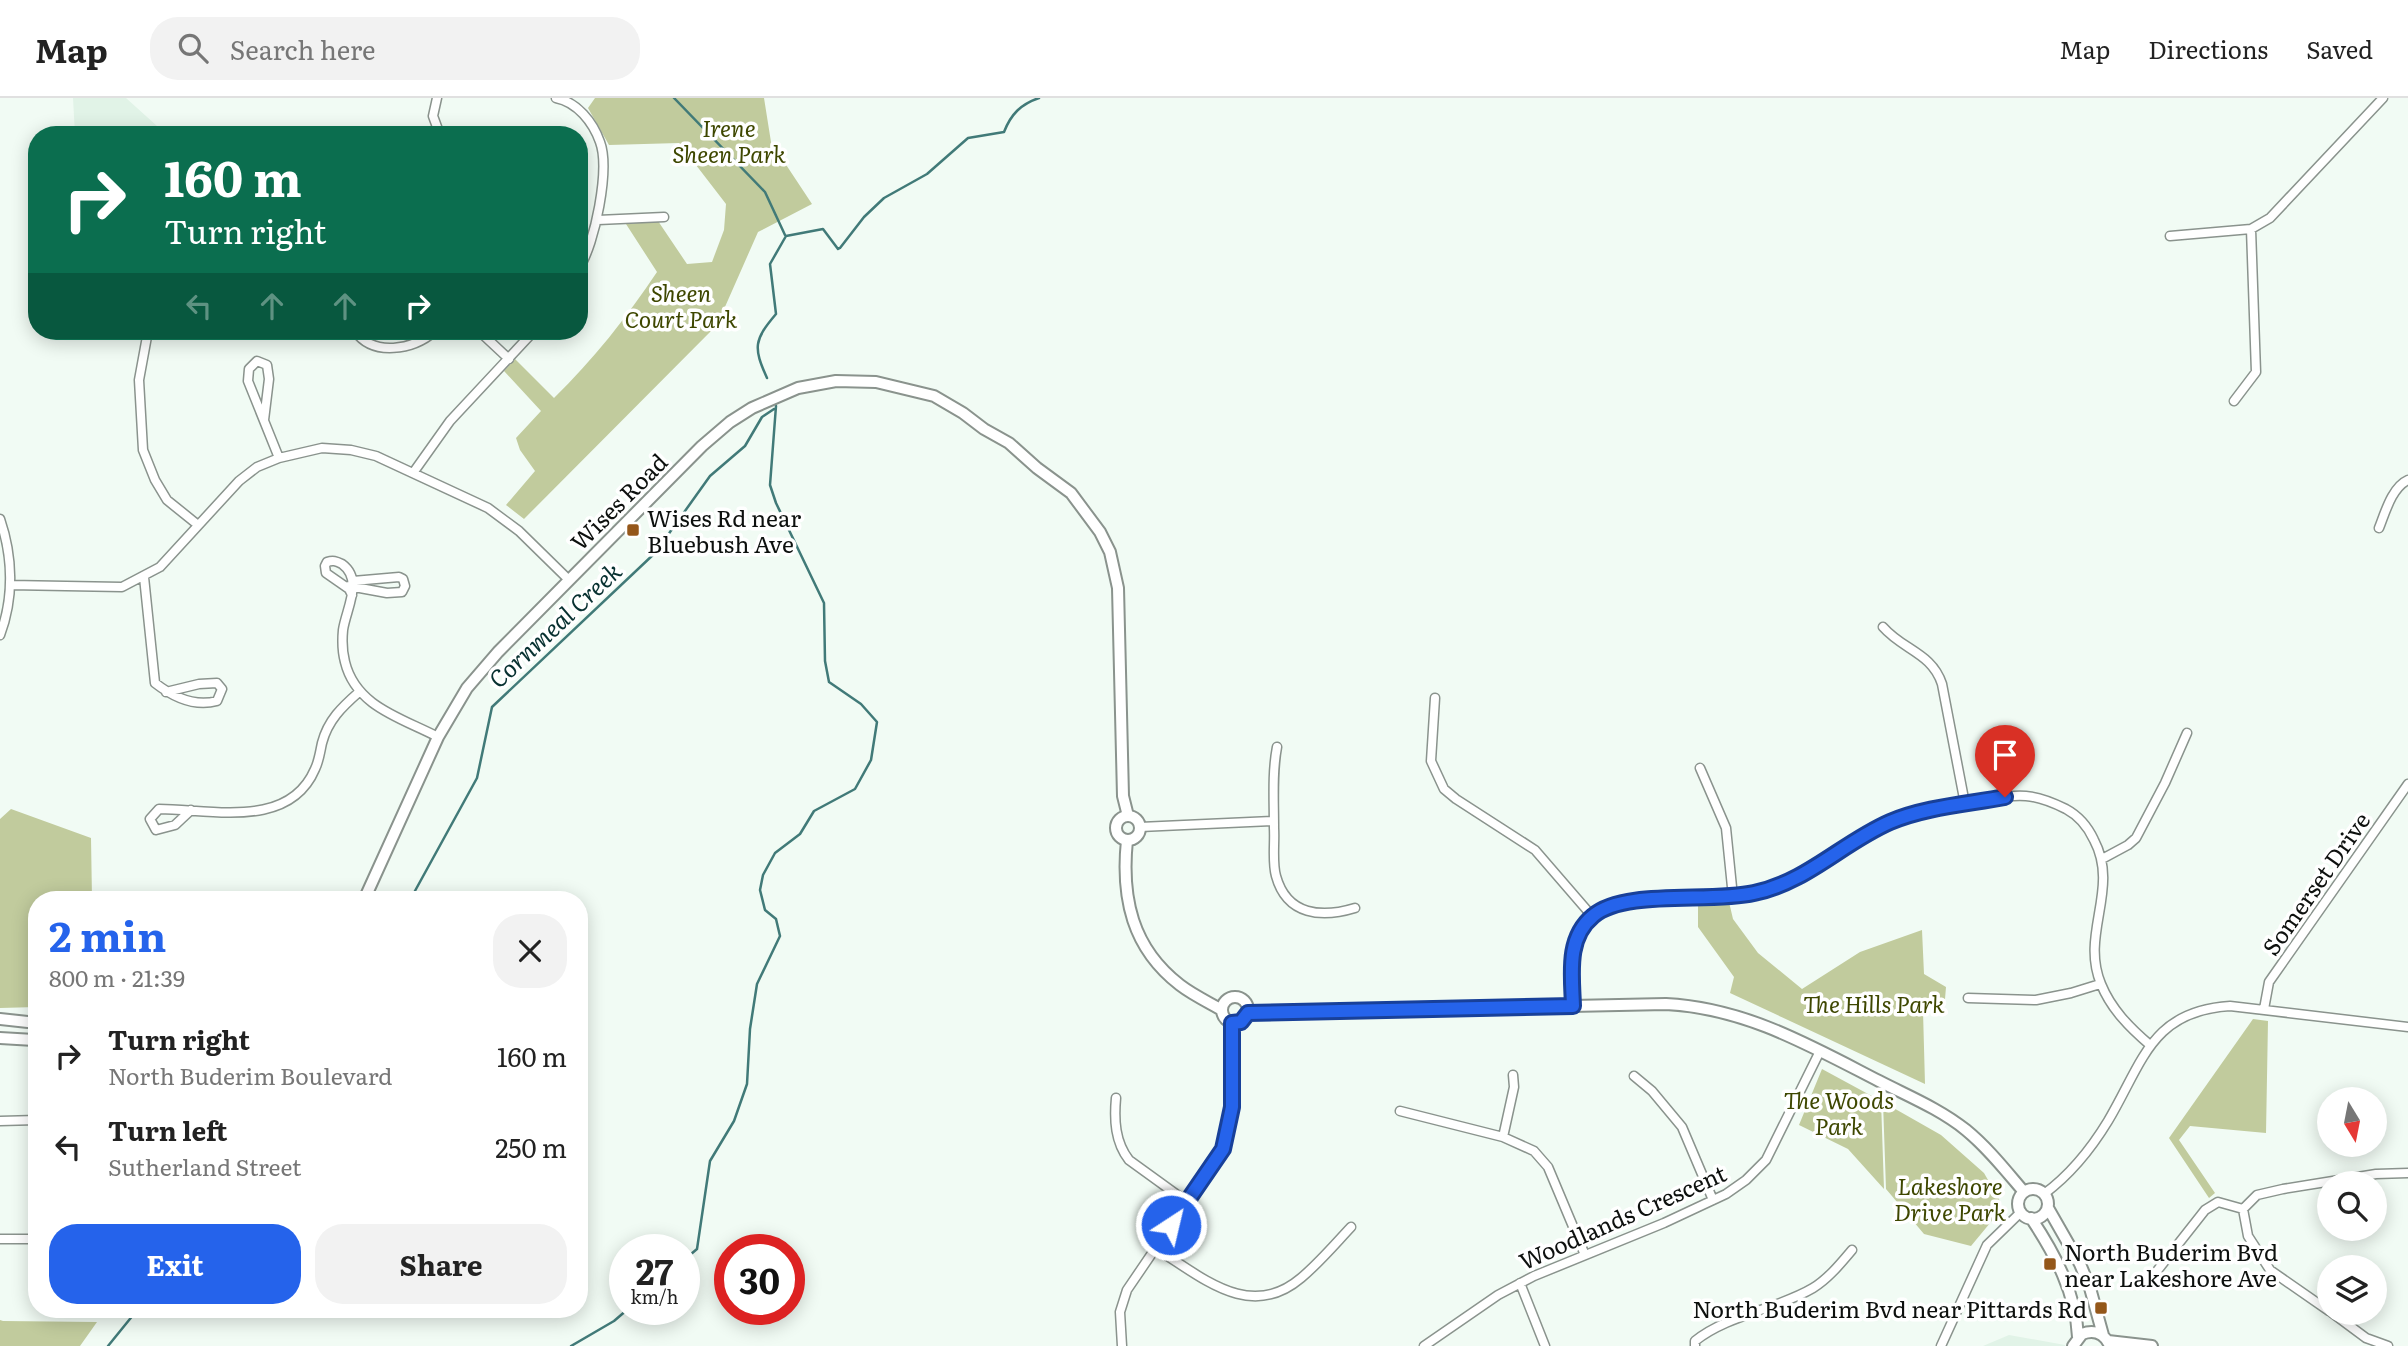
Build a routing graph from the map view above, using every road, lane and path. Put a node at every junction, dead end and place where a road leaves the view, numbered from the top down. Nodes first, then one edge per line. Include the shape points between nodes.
1 (437, 98) edge
2 (556, 98) edge
3 (2384, 98) edge
4 (437, 126) edge
5 (664, 217) dead end
6 (598, 220) junction
7 (2251, 229) junction
8 (2170, 236) dead end
9 (588, 249) edge
10 (146, 340) edge
11 (366, 340) edge
12 (418, 340) edge
13 (489, 340) edge
14 (526, 340) edge
15 (509, 359) junction
16 (2234, 401) dead end
17 (264, 420) junction
18 (279, 458) junction
19 (413, 473) junction
20 (2408, 480) edge
21 (0, 519) edge
22 (198, 525) junction
23 (2379, 528) dead end
24 (342, 564) junction
25 (144, 577) junction
26 (392, 577) junction
27 (333, 579) junction
28 (569, 580) junction
29 (10, 585) junction
30 (350, 587) junction
31 (392, 593) junction
32 (1883, 627) dead end
33 (0, 635) edge
34 (166, 692) junction
35 (359, 692) junction
36 (1435, 698) dead end
37 (2187, 733) dead end
38 (438, 737) junction
39 (1277, 747) dead end
40 (1700, 768) dead end
41 (2408, 784) edge
42 (1965, 804) junction
43 (191, 810) junction
44 (1128, 816) junction
45 (1274, 821) junction
46 (1140, 827) junction
47 (1127, 840) junction
48 (2102, 859) junction
49 (368, 891) edge
50 (1733, 897) junction
51 (1355, 908) dead end
52 (1592, 916) junction
53 (2100, 984) junction
54 (1968, 998) dead end
55 (1573, 1006) junction
56 (2264, 1009) junction
57 (1222, 1010) junction
58 (1248, 1013) junction
59 (0, 1019) edge
60 (1232, 1023) junction
61 (28, 1024) edge
62 (2408, 1027) edge
63 (0, 1038) edge
64 (28, 1043) edge
65 (2150, 1045) junction
66 (1820, 1051) junction
67 (1513, 1075) dead end
68 (1634, 1076) dead end
69 (1116, 1098) dead end
70 (1400, 1111) dead end
71 (28, 1120) edge
72 (0, 1121) edge
73 (1503, 1137) junction
74 (2408, 1173) edge
75 (2024, 1192) junction
76 (2044, 1194) junction
77 (1713, 1200) junction
78 (1187, 1202) junction
79 (2048, 1208) junction
80 (2243, 1209) junction
81 (2026, 1215) junction
82 (1351, 1227) dead end
83 (0, 1239) edge
84 (28, 1239) edge
85 (1155, 1248) junction
86 (1852, 1250) dead end
87 (1585, 1255) junction
88 (2152, 1276) dead end
89 (1520, 1283) junction
90 (2317, 1303) edge
91 (2348, 1325) edge
92 (2107, 1341) edge
93 (2076, 1342) edge
94 (1122, 1346) edge
95 (1424, 1346) edge
96 (1545, 1346) edge
97 (1695, 1346) edge
98 (1941, 1346) edge
99 (2152, 1346) edge
100 (2388, 1346) edge

1 - 4 street via 433,116
2 - 6 street via 589,118 601,144
3 - 7 street via 2270,218
5 - 6 street
6 - 9 street
7 - 8 street
7 - 16 street via 2256,372
10 - 22 street via 139,380 143,450 167,500
11 - 12 street via 373,346 404,347
13 - 15 street
14 - 15 street
15 - 19 street via 450,421
17 - 17 street via 248,381 249,369 257,361 267,365 270,379
17 - 18 street
18 - 19 street via 322,447 351,450
18 - 22 street via 239,481
19 - 28 street via 488,508
20 - 23 street via 2388,505
21 - 29 street
22 - 25 street via 160,567
24 - 27 street
24 - 27 street via 325,563
24 - 30 street via 350,573
25 - 29 street via 122,587
25 - 34 street via 155,683
26 - 30 street
26 - 31 street
26 - 31 street via 401,578 405,586
27 - 30 street
28 - 38 street, Wises Road via 474,680
28 - 44 street, Wises Road via 702,446 764,402 836,381 876,382 934,396 1009,443 1071,493 1100,532 1118,588 1123,796
29 - 33 street
30 - 31 street
30 - 35 street via 342,646
32 - 42 street via 1938,672
34 - 34 street via 202,705 217,701 222,689 218,683 199,684
35 - 38 street via 380,708
35 - 43 street via 335,715 312,774 288,800 250,812
36 - 52 street via 1431,761 1444,789 1535,850
37 - 48 street via 2136,838
38 - 49 street, Wises Road
39 - 45 street
40 - 50 street via 1726,828
41 - 56 street, Somerset Drive via 2269,982
42 - 48 street via 2023,796 2050,802 2086,825
42 - 50 street via 1892,821 1798,878
43 - 43 street via 159,809 150,819 156,830 175,825
44 - 46 street
44 - 47 street via 1116,828
45 - 46 street
45 - 51 street via 1276,875 1287,898 1323,915
46 - 47 street via 1138,835
47 - 57 street via 1128,906 1145,948 1183,987
48 - 53 street via 2104,886 2095,930
50 - 52 street via 1623,901
52 - 55 street via 1573,947
53 - 54 street via 2036,1000
53 - 65 street via 2116,1011
55 - 58 street
55 - 66 street via 1710,1008 1768,1026
56 - 62 street
56 - 65 street via 2230,1006 2197,1010
57 - 58 street via 1227,1000 1237,997 1246,1003
57 - 60 street
58 - 60 street via 1241,1022
59 - 61 street
60 - 78 street via 1232,1107 1227,1134 1223,1149
63 - 64 street
65 - 76 street via 2084,1156
66 - 75 street via 1956,1123
66 - 77 street, Woodlands Crescent via 1766,1160 1746,1180
67 - 73 street
68 - 77 street via 1682,1127
69 - 78 street via 1123,1153
70 - 73 street
71 - 72 street
73 - 87 street via 1534,1151 1548,1167
74 - 80 street via 2283,1189 2257,1195
75 - 76 street
75 - 81 street via 2019,1204
76 - 79 street
77 - 87 street, Woodlands Crescent
78 - 85 street
79 - 81 street via 2039,1217
79 - 92 street via 2080,1264
80 - 88 street via 2218,1202 2205,1210
80 - 90 street via 2248,1237 2270,1270
81 - 93 street via 2049,1245 2070,1291 2077,1320
81 - 98 street via 1987,1245
82 - 85 street via 1303,1278 1279,1293 1254,1297 1225,1291
83 - 84 street
85 - 94 street via 1123,1299
86 - 97 street via 1816,1287 1709,1330
87 - 89 street, Woodlands Crescent
89 - 95 street, Woodlands Crescent
89 - 96 street
91 - 100 street
92 - 93 street via 2087,1332
92 - 99 street

